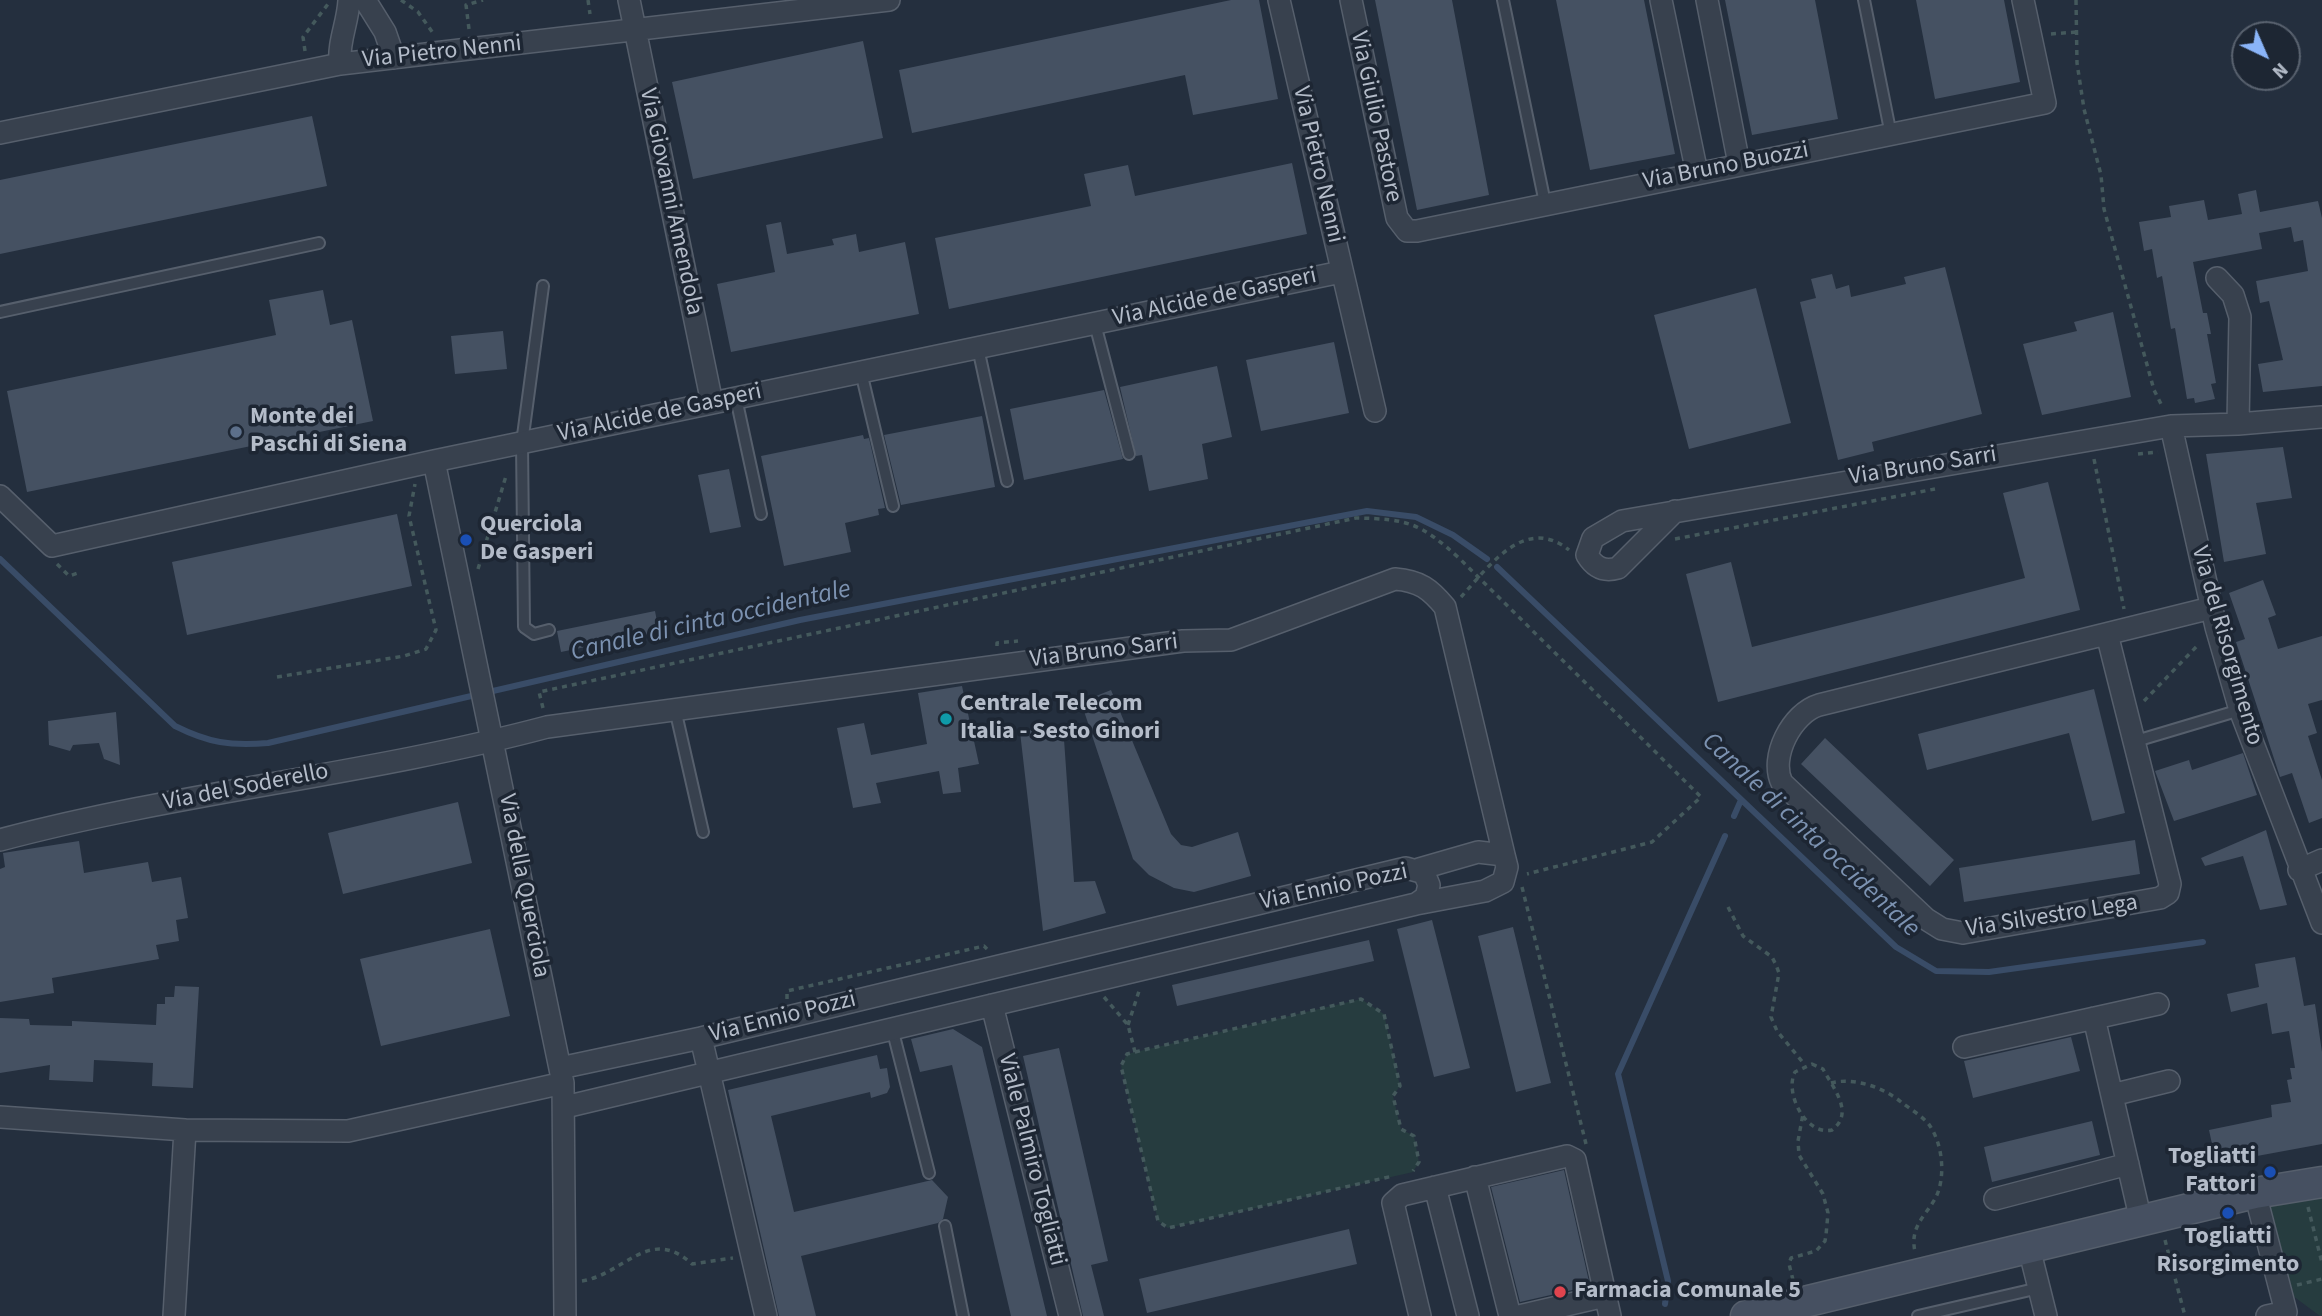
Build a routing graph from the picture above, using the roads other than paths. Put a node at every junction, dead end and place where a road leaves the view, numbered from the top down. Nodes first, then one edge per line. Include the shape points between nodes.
1 (349, 0) edge
2 (365, 0) edge
3 (629, 0) edge
4 (889, 0) edge
5 (1279, 0) edge
6 (1351, 0) edge
7 (1503, 0) edge
8 (1661, 0) edge
9 (1707, 0) edge
10 (1864, 0) edge
11 (2023, 0) edge
12 (807, 4) edge
13 (635, 31) junction
14 (394, 58) junction
15 (340, 64) junction
16 (0, 133) edge
17 (1891, 135) junction
18 (1739, 164) junction
19 (1697, 173) junction
20 (1545, 204) junction
21 (1407, 231) joint
22 (319, 243) dead end
23 (1341, 272) junction
24 (2217, 278) dead end
25 (543, 286) dead end
26 (0, 312) edge
27 (1094, 324) junction
28 (978, 348) junction
29 (861, 372) junction
30 (736, 398) junction
31 (712, 403) junction
32 (1376, 411) dead end
33 (2322, 417) edge
34 (2238, 424) junction
35 (2171, 426) junction
36 (519, 443) junction
37 (1129, 454) dead end
38 (434, 461) junction
39 (1007, 481) dead end
40 (0, 496) edge
41 (893, 506) dead end
42 (1675, 511) dead end
43 (761, 514) dead end
44 (2213, 617) junction
45 (549, 630) dead end
46 (2107, 634) junction
47 (675, 709) junction
48 (2240, 710) junction
49 (493, 741) junction
50 (2136, 741) junction
51 (703, 832) dead end
52 (0, 840) edge
53 (1504, 855) junction
54 (2322, 860) edge
55 (1419, 869) junction
56 (2299, 870) junction
57 (1416, 904) junction
58 (2322, 923) edge
59 (2158, 1004) dead end
60 (992, 1005) junction
61 (2094, 1018) junction
62 (892, 1028) junction
63 (701, 1038) junction
64 (1965, 1047) dead end
65 (710, 1072) junction
66 (561, 1075) junction
67 (2169, 1081) dead end
68 (2112, 1096) junction
69 (565, 1107) junction
70 (0, 1117) edge
71 (185, 1130) junction
72 (2128, 1164) junction
73 (2322, 1171) edge
74 (929, 1173) dead end
75 (1475, 1177) junction
76 (1429, 1179) junction
77 (2306, 1188) edge
78 (2255, 1194) junction
79 (1995, 1199) dead end
80 (2150, 1219) junction
81 (944, 1226) dead end
82 (2029, 1248) junction
83 (2039, 1287) junction
84 (1608, 1306) edge
85 (2282, 1315) edge
86 (174, 1316) edge
87 (565, 1316) edge
88 (766, 1316) edge
89 (963, 1316) edge
90 (1070, 1316) edge
91 (1420, 1316) edge
92 (1468, 1316) edge
93 (1510, 1316) edge
94 (1519, 1316) edge
95 (1746, 1316) edge
96 (1918, 1316) edge
97 (2046, 1316) edge

1 - 15 street via 338,45
2 - 14 street via 385,32
3 - 13 street, Via Giovanni Amendola
4 - 12 street, Via Pietro Nenni
5 - 23 street, Via Pietro Nenni
6 - 21 street, Via Giulio Pastore via 1396,218
7 - 20 lane
8 - 19 street
9 - 18 street
10 - 17 lane
11 - 17 street, Via Bruno Buozzi via 2045,103
12 - 13 street, Via Pietro Nenni
13 - 14 street, Via Pietro Nenni
13 - 31 street, Via Giovanni Amendola
14 - 15 street, Via Pietro Nenni
15 - 16 street, Via Pietro Nenni
17 - 18 street, Via Bruno Buozzi
18 - 19 street, Via Bruno Buozzi
19 - 20 street, Via Bruno Buozzi
20 - 21 street, Via Bruno Buozzi
22 - 26 lane
23 - 27 street, Via Alcide de Gasperi
23 - 32 street, Via Pietro Nenni
24 - 34 street via 2233,295 2240,317
25 - 36 lane
27 - 28 street, Via Alcide de Gasperi
27 - 37 lane
28 - 29 street, Via Alcide de Gasperi
28 - 39 lane
29 - 30 street, Via Alcide de Gasperi
29 - 41 lane
30 - 31 street, Via Alcide de Gasperi
30 - 43 lane
31 - 36 street, Via Alcide de Gasperi
33 - 34 street
34 - 35 street
35 - 42 street, Via Bruno Sarri
35 - 44 street, Via del Risorgimento
36 - 38 street, Via Alcide de Gasperi
36 - 45 lane via 524,627 534,634
38 - 40 street, Via Alcide de Gasperi via 52,546
38 - 49 street, Via della Querciola
44 - 46 street, Via Silvestro Lega
44 - 48 street, Via del Risorgimento
46 - 50 street, Via Silvestro Lega
46 - 50 street, Via Silvestro Lega via 1811,707 1798,717 1776,760 1776,771 1782,783 1926,919 1954,932 2141,904 2165,896 2170,884
47 - 49 street, Via Bruno Sarri via 547,727
47 - 51 lane
47 - 53 street, Via Bruno Sarri via 1183,641 1230,640 1395,579 1411,580 1429,588 1445,607
48 - 50 lane
48 - 56 street, Via del Risorgimento
49 - 52 street, Via del Soderello via 81,818
49 - 66 street, Via della Querciola
53 - 55 street via 1478,852
53 - 57 street via 1503,882 1485,891
54 - 56 street
55 - 57 street, Via Ennio Pozzi via 1427,878 1429,891
55 - 63 street, Via Ennio Pozzi via 1406,868
56 - 58 street, Via del Risorgimento
57 - 60 street, Via Ennio Pozzi
59 - 61 street
60 - 62 street, Via Ennio Pozzi
60 - 90 street, Viale Palmiro Togliatti
61 - 64 street
61 - 68 street
62 - 65 street, Via Ennio Pozzi
62 - 74 lane
63 - 65 street
63 - 66 street, Via Ennio Pozzi
65 - 69 street, Via Ennio Pozzi
65 - 88 street
66 - 69 street, Via della Querciola
66 - 71 street, Via Ennio Pozzi via 348,1130
67 - 68 street
68 - 72 street
69 - 87 street, Via della Querciola
70 - 71 street, Via Ennio Pozzi
71 - 86 street
72 - 79 street
72 - 80 street
73 - 77 street
75 - 76 street
75 - 84 street via 1567,1156 1575,1160
75 - 93 street
76 - 91 street via 1402,1195 1392,1207
76 - 92 street
77 - 78 street
78 - 80 street
78 - 85 street
80 - 82 street
81 - 89 lane
82 - 83 street
82 - 95 street
83 - 96 lane
83 - 97 street
84 - 94 street

